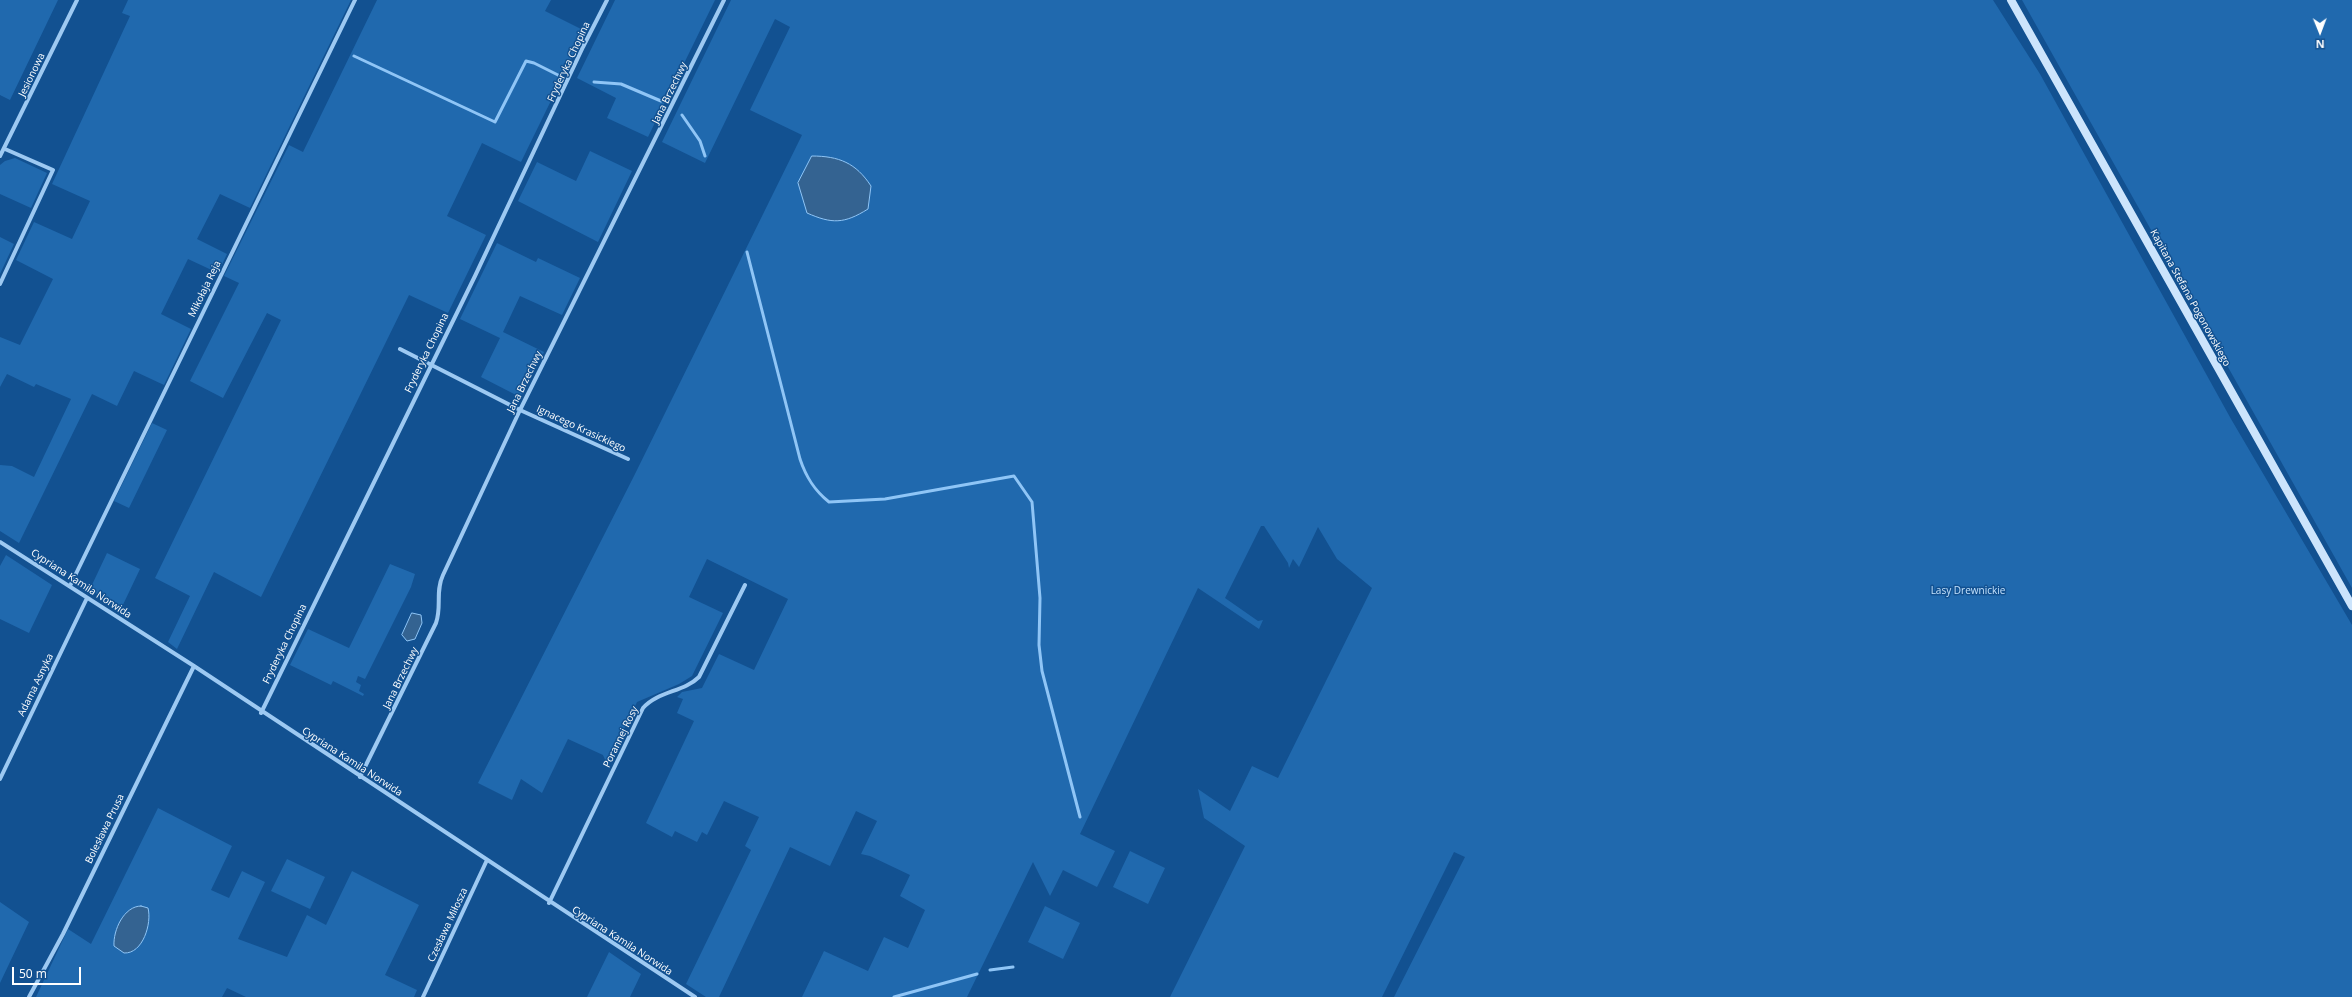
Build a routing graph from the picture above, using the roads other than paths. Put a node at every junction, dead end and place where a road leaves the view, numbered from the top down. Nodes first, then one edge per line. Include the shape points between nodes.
1 (77, 0) edge
2 (355, 0) edge
3 (607, 0) edge
4 (724, 0) edge
5 (2011, 0) edge
6 (5, 149) junction
7 (0, 156) edge
8 (0, 284) edge
9 (400, 349) dead end
10 (430, 364) junction
11 (520, 410) junction
12 (628, 459) dead end
13 (0, 542) edge
14 (745, 585) dead end
15 (70, 586) junction
16 (87, 598) junction
17 (2352, 606) edge
18 (194, 666) junction
19 (261, 713) junction
20 (360, 777) junction
21 (0, 779) edge
22 (487, 860) junction
23 (549, 903) junction
24 (29, 997) edge
25 (423, 997) edge
26 (695, 997) edge

1 - 6 street, Jesionowa
2 - 15 street, Mikołaja Reja
3 - 10 street, Fryderyka Chopina
4 - 11 street, Jana Brzechwy
5 - 17 main road, Kapitana Stefana Pogonowskiego
6 - 7 street, Jesionowa
6 - 8 street via 53,170
9 - 10 street, Ignacego Krasickiego
10 - 11 street, Ignacego Krasickiego
10 - 19 street, Fryderyka Chopina
11 - 12 street, Ignacego Krasickiego
11 - 20 street, Jana Brzechwy via 439,584 437,591 441,608 436,623
13 - 15 street, Cypriana Kamila Norwida
14 - 23 street, Porannej Rosy via 699,677 691,685 652,700 644,708
15 - 16 street, Cypriana Kamila Norwida
16 - 18 street, Cypriana Kamila Norwida
16 - 21 street, Adama Asnyka
18 - 19 street, Cypriana Kamila Norwida
18 - 24 street, Bolesława Prusa
19 - 20 street, Cypriana Kamila Norwida
20 - 22 street, Cypriana Kamila Norwida
22 - 23 street, Cypriana Kamila Norwida
22 - 25 street, Czesława Miłosza
23 - 26 street, Cypriana Kamila Norwida

